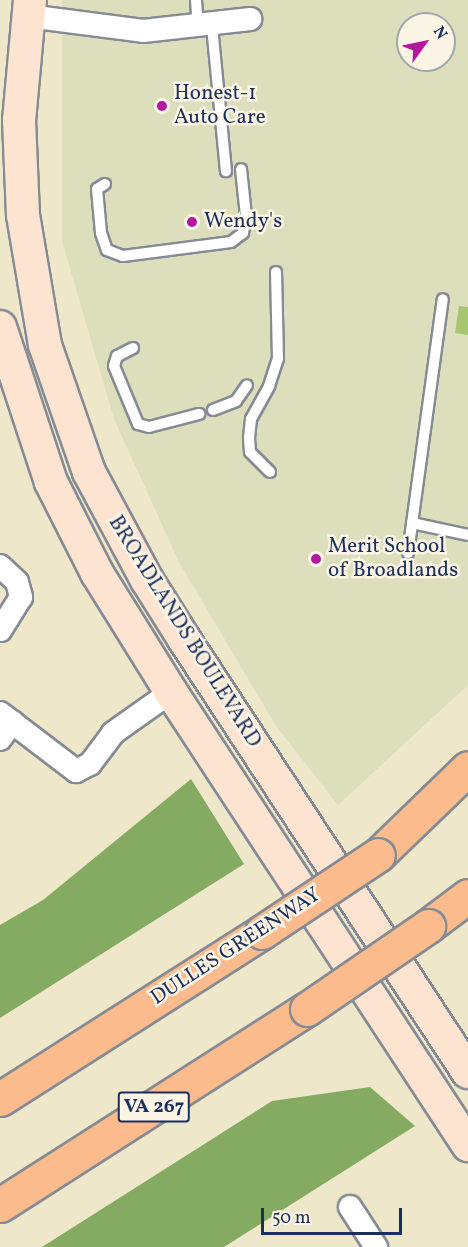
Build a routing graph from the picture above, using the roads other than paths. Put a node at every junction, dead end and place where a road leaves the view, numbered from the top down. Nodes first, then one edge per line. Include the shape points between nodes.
1 (196, 0) edge
2 (29, 8) edge
3 (250, 19) dead end
4 (205, 27) junction
5 (241, 169) dead end
6 (226, 171) dead end
7 (105, 183) dead end
8 (276, 272) dead end
9 (442, 299) dead end
10 (39, 315) junction
11 (0, 326) edge
12 (133, 348) dead end
13 (247, 385) dead end
14 (213, 411) dead end
15 (199, 414) dead end
16 (270, 472) dead end
17 (412, 522) junction
18 (468, 535) edge
19 (408, 553) dead end
20 (0, 566) edge
21 (0, 630) edge
22 (171, 692) junction
23 (4, 725) edge
24 (468, 768) edge
25 (468, 789) edge
26 (378, 855) junction
27 (468, 897) edge
28 (468, 1072) edge
29 (0, 1099) edge
30 (468, 1145) edge
31 (0, 1205) edge
32 (350, 1207) dead end
33 (376, 1247) edge

1 - 4 lane
2 - 4 street via 143,32
2 - 10 main road, BROADLANDS BOULEVARD via 19,130 23,216
3 - 4 street
4 - 6 lane
5 - 7 lane via 246,216 243,233 231,242 123,255 107,250 101,233 97,189
8 - 16 lane via 278,359 266,393 251,419 249,438 250,452
9 - 17 lane
10 - 11 main road
10 - 28 main road, BROADLANDS BOULEVARD via 54,378 86,463 147,580
11 - 22 main road, BROADLANDS BOULEVARD via 51,482 98,573
12 - 15 lane via 117,356 114,366 138,424 149,427
13 - 14 lane via 236,400
17 - 18 lane
17 - 19 lane
20 - 21 street via 17,582 21,597
22 - 23 street via 113,733 90,764 76,771
22 - 30 main road, BROADLANDS BOULEVARD
24 - 26 highway
25 - 26 highway, DULLES GREENWAY
26 - 29 highway, DULLES GREENWAY, bridge
27 - 31 highway, VA 267, bridge via 307,1009
32 - 33 street

